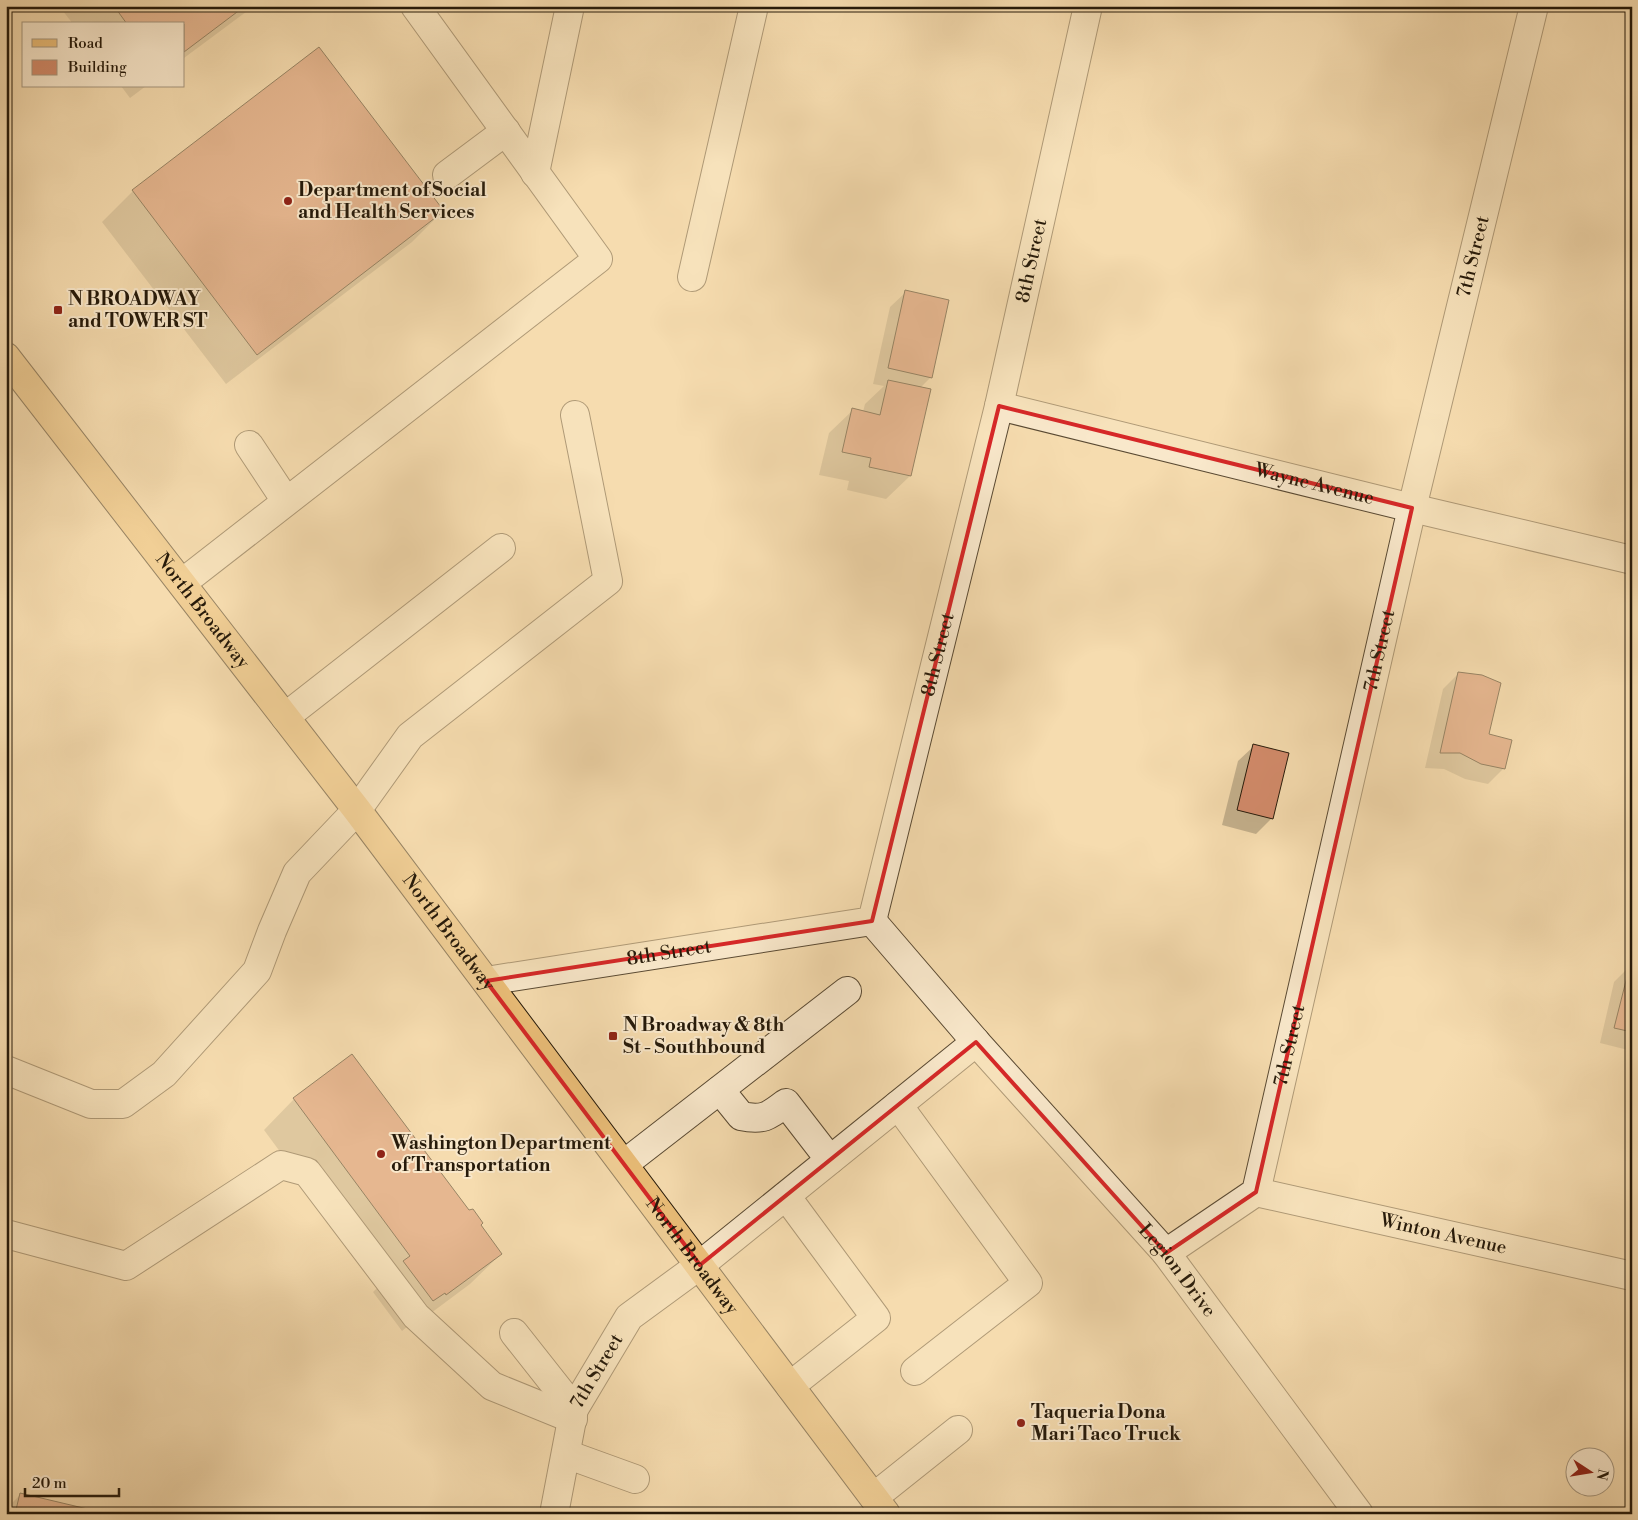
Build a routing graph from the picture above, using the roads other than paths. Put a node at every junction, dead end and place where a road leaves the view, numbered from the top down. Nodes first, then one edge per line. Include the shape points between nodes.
1 (415, 6) edge
2 (570, 6) edge
3 (754, 6) edge
4 (1088, 6) edge
5 (1534, 6) edge
6 (506, 132) junction
7 (535, 173) junction
8 (447, 175) dead end
9 (692, 277) dead end
10 (6, 357) edge
11 (999, 406) junction
12 (575, 415) dead end
13 (249, 444) dead end
14 (286, 501) junction
15 (1412, 508) junction
16 (501, 548) dead end
17 (1632, 560) edge
18 (182, 583) junction
19 (284, 716) junction
20 (357, 810) junction
21 (872, 921) junction
22 (486, 981) junction
23 (847, 991) dead end
24 (976, 1042) junction
25 (6, 1070) edge
26 (720, 1090) junction
27 (898, 1105) junction
28 (830, 1160) junction
29 (624, 1164) junction
30 (1256, 1192) junction
31 (786, 1196) junction
32 (6, 1234) edge
33 (1166, 1253) junction
34 (700, 1265) junction
35 (1632, 1276) edge
36 (514, 1333) dead end
37 (915, 1371) dead end
38 (790, 1386) junction
39 (574, 1414) junction
40 (958, 1430) dead end
41 (566, 1454) junction
42 (634, 1479) dead end
43 (880, 1506) edge
44 (554, 1514) edge
45 (1359, 1514) edge

1 - 6 street
2 - 7 street
3 - 9 street
4 - 11 street, 8th Street
5 - 15 street, 7th Street
6 - 7 street
6 - 8 street
7 - 14 street via 598,259
10 - 18 main road, North Broadway
11 - 15 street, Wayne Avenue
11 - 21 street, 8th Street
12 - 20 street via 608,581 410,736
13 - 14 street
14 - 18 street
15 - 17 street, Wayne Avenue
15 - 30 street, 7th Street
16 - 19 street
18 - 19 main road, North Broadway
19 - 20 main road, North Broadway
20 - 22 main road, North Broadway
20 - 25 street via 297,874 257,971 164,1074 123,1104 91,1104
21 - 22 street, 8th Street
21 - 24 street, Legion Drive
22 - 29 main road, North Broadway
23 - 26 street
24 - 27 street
24 - 33 street, Legion Drive
26 - 28 street via 740,1116 755,1119 768,1116 786,1103
26 - 29 street
27 - 28 street
27 - 37 street via 1028,1283
28 - 31 street
29 - 34 main road, North Broadway
30 - 33 street
30 - 35 street, Winton Avenue
31 - 34 street
31 - 38 street via 876,1318
32 - 39 street via 126,1266 281,1165 307,1172 416,1316 492,1386
33 - 45 street, Legion Drive
34 - 38 main road, North Broadway
34 - 39 street, 7th Street via 629,1317
36 - 39 street
38 - 43 main road, North Broadway
39 - 41 street, 7th Street
40 - 43 street
41 - 42 street
41 - 44 street, 7th Street

